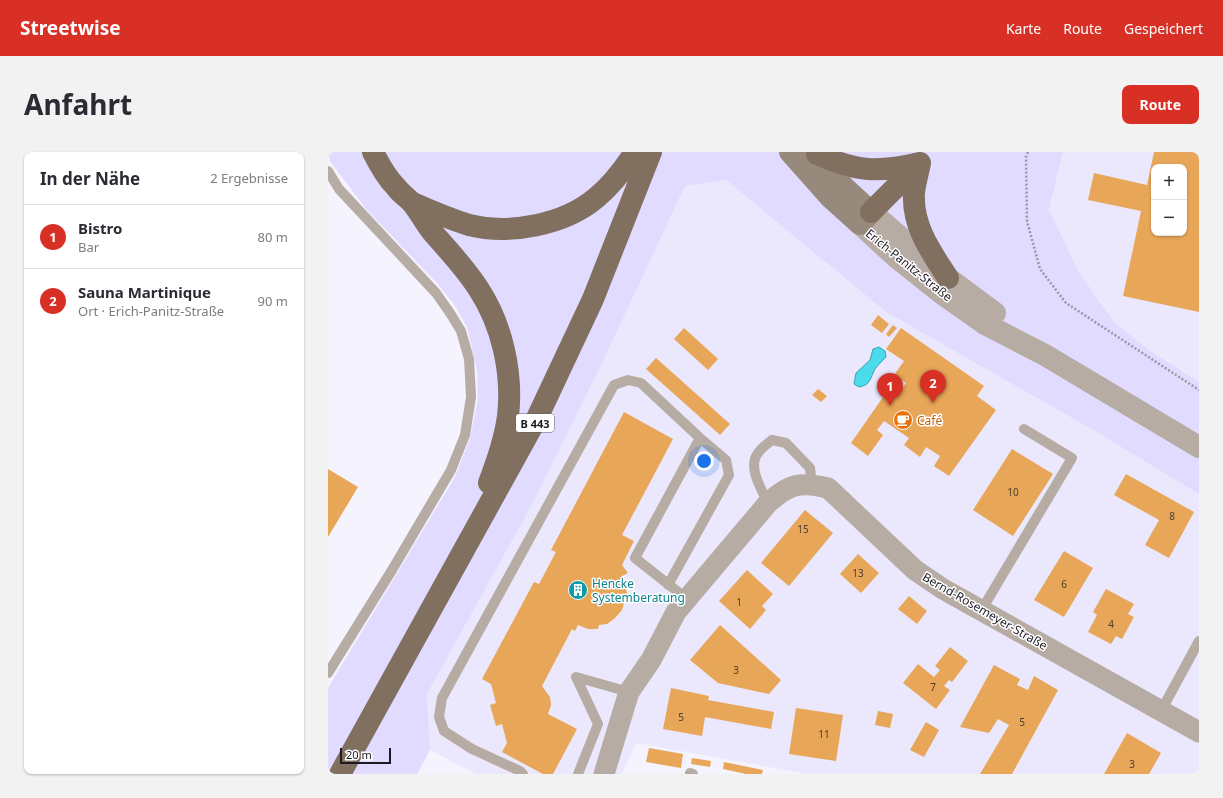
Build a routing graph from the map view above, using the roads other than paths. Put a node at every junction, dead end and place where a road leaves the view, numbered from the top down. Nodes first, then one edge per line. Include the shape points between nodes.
1 (373, 152) edge
2 (635, 152) edge
3 (651, 152) edge
4 (790, 152) edge
5 (816, 153) edge
6 (926, 157) edge
7 (328, 171) edge
8 (412, 203) junction
9 (865, 218) junction
10 (948, 278) junction
11 (1045, 355) junction
12 (1024, 429) dead end
13 (700, 438) junction
14 (1199, 447) edge
15 (812, 484) junction
16 (768, 503) junction
17 (468, 542) junction
18 (668, 584) junction
19 (687, 599) junction
20 (981, 611) junction
21 (1199, 641) edge
22 (328, 673) edge
23 (629, 692) junction
24 (1161, 711) junction
25 (1199, 732) edge
26 (340, 774) edge
27 (523, 774) edge
28 (578, 774) edge
29 (604, 774) edge

1 - 8 main road via 396,187
2 - 8 main road via 618,177 596,199 538,226 503,229 471,225
3 - 17 main road, B 443 via 593,299 558,374 538,416
4 - 9 main road, Erich-Panitz-Straße via 830,197
5 - 6 main road via 840,165 866,170 891,170
5 - 9 main road, Erich-Panitz-Straße
6 - 9 main road
6 - 10 main road via 914,194 916,217 924,241
7 - 22 lane via 339,189 436,293 450,312 461,331 469,359 471,397 465,436 451,470
8 - 17 main road via 433,233 461,263 479,290 492,313 506,362 508,416 502,445
9 - 10 street, Erich-Panitz-Straße
9 - 11 street, Erich-Panitz-Straße via 897,258 947,297 985,324
10 - 11 street, Erich-Panitz-Straße via 991,309
11 - 14 street, Erich-Panitz-Straße
12 - 20 lane via 1072,458
13 - 18 lane via 726,460 729,475
13 - 18 lane via 635,558
13 - 27 lane via 641,383 628,380 614,386 442,698 439,717 444,731 472,749
15 - 16 street, Bernd-Rosemeyer-Straße via 784,489
15 - 16 lane via 810,468 786,443 772,440 757,454 754,468
15 - 20 street, Bernd-Rosemeyer-Straße via 828,488 915,570
16 - 19 street
17 - 26 main road, B 443
18 - 19 lane
19 - 23 street via 676,612 651,660
20 - 24 street, Bernd-Rosemeyer-Straße
21 - 24 lane
23 - 28 lane via 576,677 598,724
23 - 29 street
24 - 25 street, Bernd-Rosemeyer-Straße

